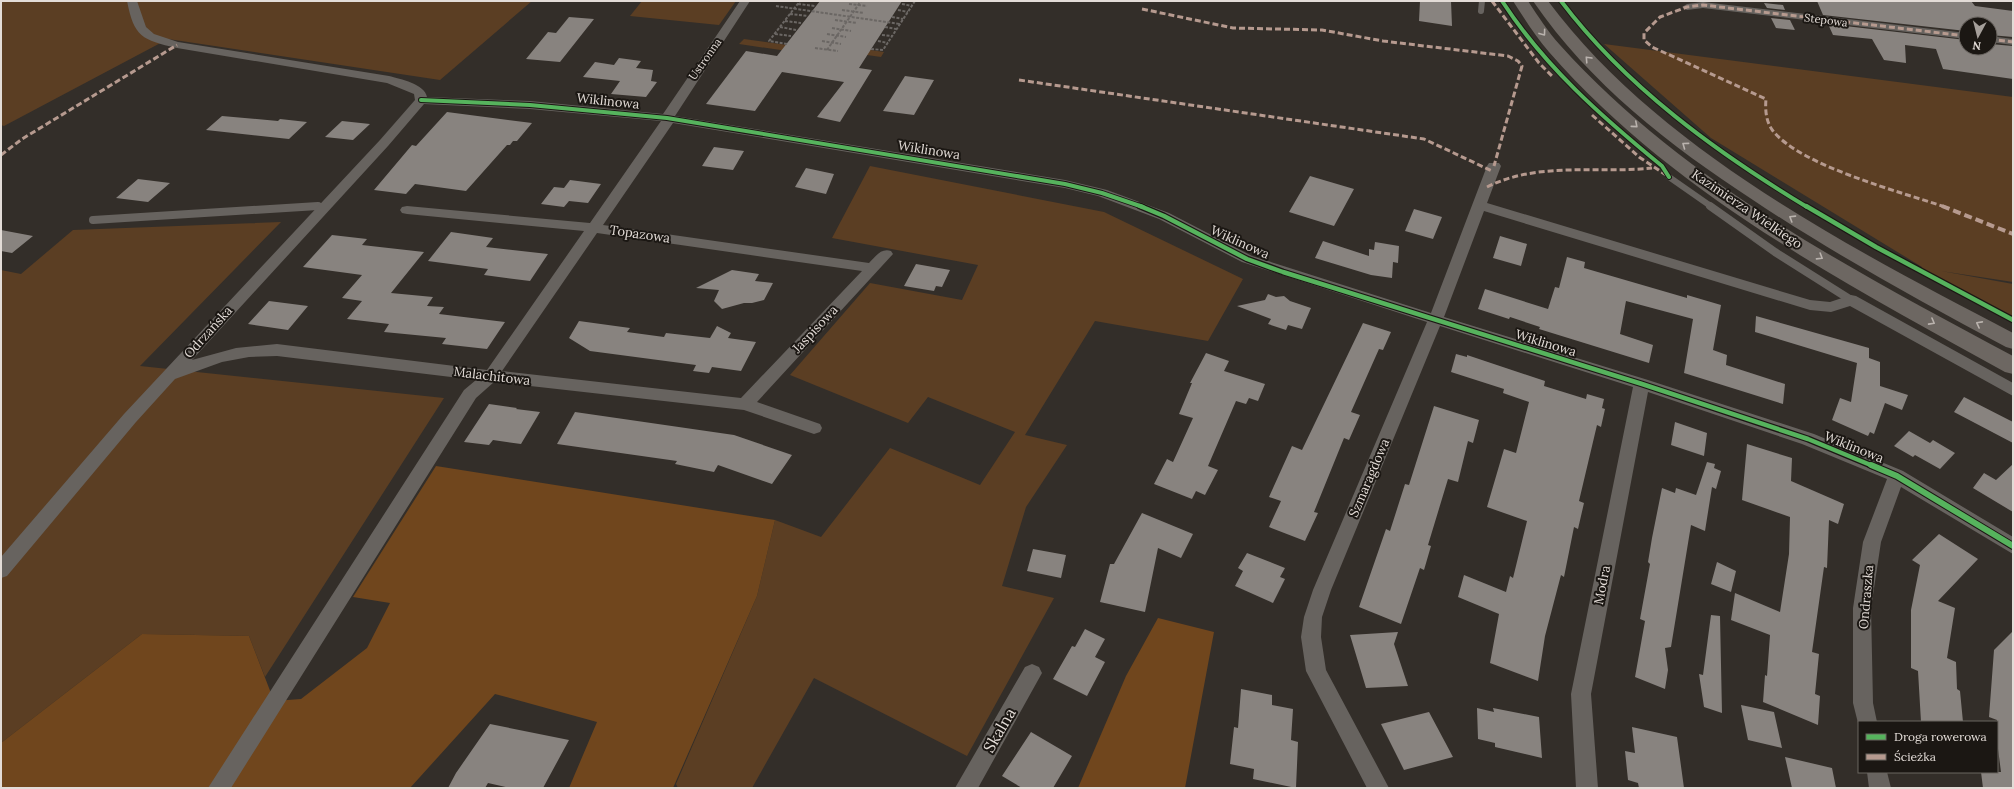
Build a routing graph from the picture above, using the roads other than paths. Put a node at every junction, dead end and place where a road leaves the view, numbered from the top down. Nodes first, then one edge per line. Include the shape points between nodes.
1 (132, 1) edge
2 (745, 1) edge
3 (1482, 1) edge
4 (1520, 1) edge
5 (1540, 1) edge
6 (1687, 7) dead end
7 (1481, 11) dead end
8 (1958, 35) edge
9 (1998, 40) edge
10 (2013, 42) edge
11 (421, 100) junction
12 (668, 118) junction
13 (1494, 166) dead end
14 (1669, 178) dead end
15 (1480, 205) junction
16 (324, 206) junction
17 (407, 210) dead end
18 (93, 220) dead end
19 (593, 227) junction
20 (886, 254) dead end
21 (872, 268) junction
22 (1851, 300) junction
23 (1436, 319) junction
24 (2013, 342) edge
25 (2013, 366) edge
26 (169, 375) junction
27 (491, 376) junction
28 (1642, 384) junction
29 (2013, 390) edge
30 (745, 404) junction
31 (814, 428) dead end
32 (1897, 476) junction
33 (2013, 546) edge
34 (1, 570) edge
35 (1032, 673) dead end
36 (1867, 721) edge
37 (1877, 773) edge
38 (219, 788) edge
39 (966, 788) edge
40 (1378, 788) edge
41 (1586, 788) edge
42 (1880, 788) edge

1 - 11 street via 136,23 146,36 177,45 389,80 415,89 420,93
2 - 12 street, Ustronna via 670,111
3 - 7 lane
4 -> 25 main road, Kazimierza Wielkiego via 1554,48 1597,92 1700,178 1752,215 1870,288
24 -> 5 main road, Kazimierza Wielkiego via 1843,249 1780,211 1676,139 1604,77 1566,36
6 - 8 street, Stepowa via 1703,5
9 - 10 street
11 - 12 street, Wiklinowa via 530,105
11 - 16 street, Odrzańska
12 - 19 street, Ustronna
12 - 23 street, Wiklinowa via 1065,184 1102,193 1164,216 1247,259
13 - 15 street, Szmaragdowa
14 - 22 lane via 1775,252
15 - 22 street via 1810,305 1831,307
15 - 23 street, Szmaragdowa
16 - 18 lane
16 - 26 street, Odrzańska
17 - 19 street, Topazowa
19 - 21 street, Topazowa
19 - 27 street, Ustronna
20 - 21 street, Jaspisowa
21 - 30 street, Jaspisowa
22 - 29 street
23 - 28 street, Wiklinowa
23 - 40 street, Szmaragdowa via 1313,617 1311,637 1316,671
26 - 27 street, Malachitowa via 204,361 265,349
26 - 34 street, Odrzańska
27 - 30 street, Malachitowa
27 - 38 street, Ustronna via 470,394
28 - 32 street, Wiklinowa via 1808,439
28 - 41 street, Modra via 1581,694
30 - 31 street, Malachitowa
32 - 33 street, Wiklinowa
32 - 36 street, Ondraszka via 1872,542 1862,608 1863,703
35 - 39 street, Skalna
37 - 42 street

